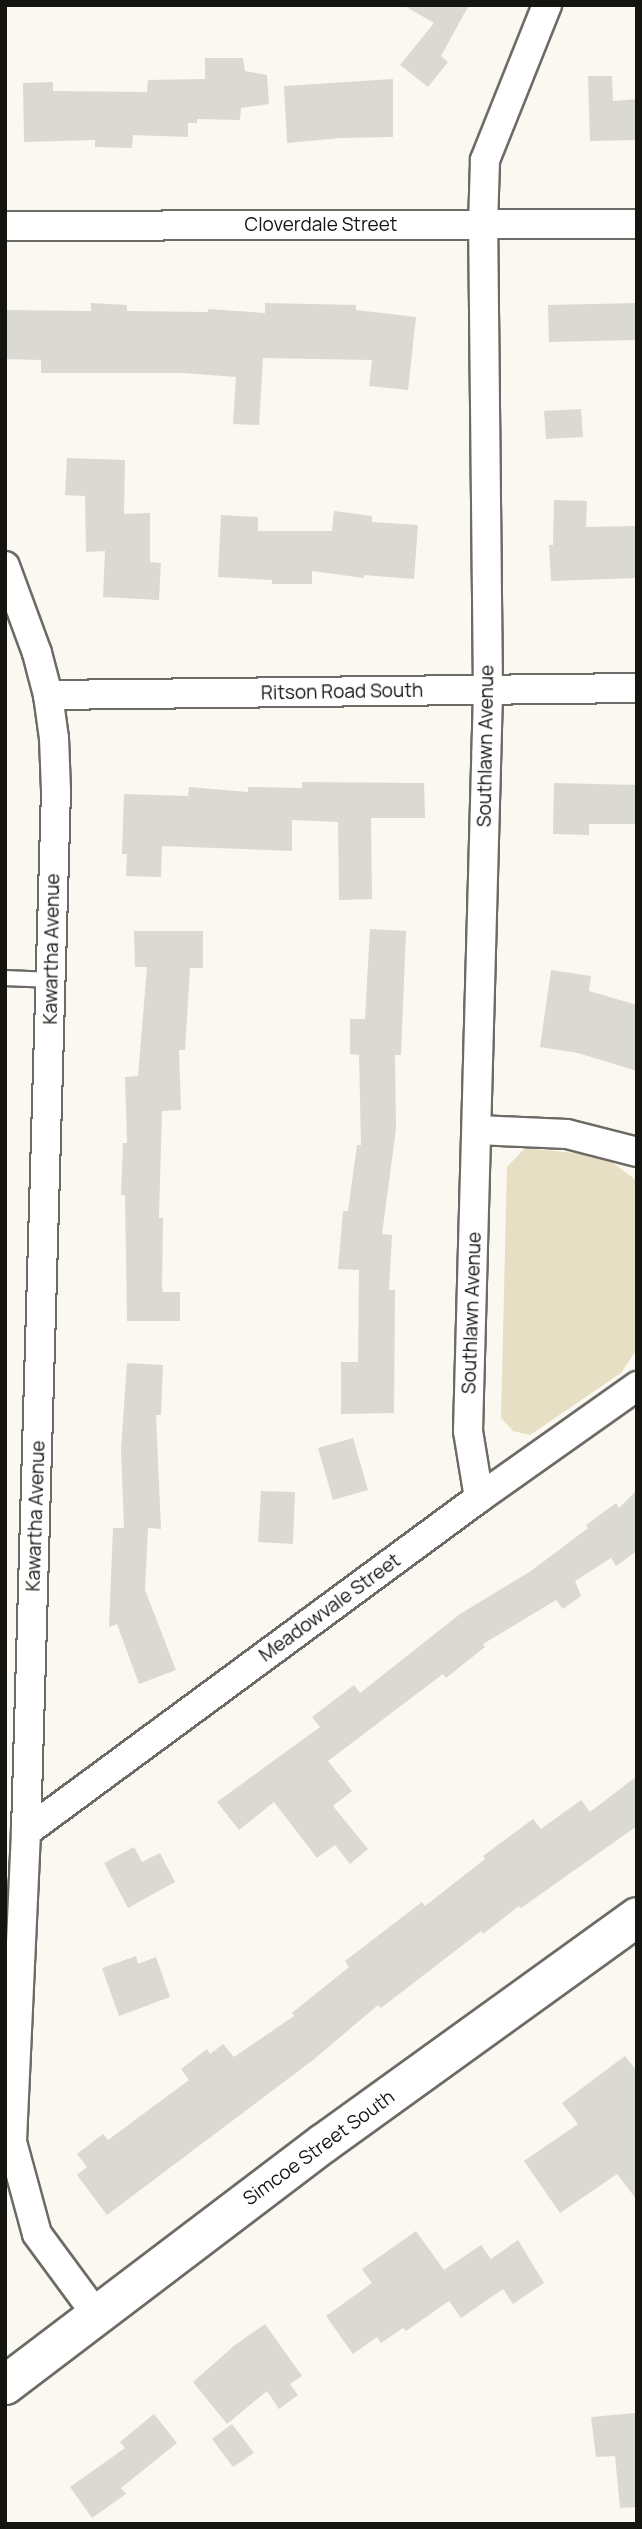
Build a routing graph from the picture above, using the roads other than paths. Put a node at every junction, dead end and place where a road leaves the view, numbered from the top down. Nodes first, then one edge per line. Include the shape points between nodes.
1 (547, 5) edge
2 (637, 224) edge
3 (483, 225) junction
4 (5, 226) edge
5 (5, 566) edge
6 (637, 688) edge
7 (488, 691) junction
8 (48, 695) junction
9 (5, 978) edge
10 (52, 980) junction
11 (477, 1130) junction
12 (637, 1152) edge
13 (637, 1386) edge
14 (479, 1498) junction
15 (26, 1832) junction
16 (637, 1917) edge
17 (96, 2314) junction
18 (5, 2385) edge

1 - 3 street, Southlawn Avenue via 485,160
2 - 3 street, Cloverdale Street
3 - 4 street, Cloverdale Street
3 - 7 street, Southlawn Avenue
5 - 8 street, Kawartha Avenue
6 - 7 street, Ritson Road South
7 - 8 street, Ritson Road South
7 - 11 street, Southlawn Avenue
8 - 10 street, Kawartha Avenue via 55,790
9 - 10 lane
10 - 15 street, Kawartha Avenue
11 - 12 street via 566,1134
11 - 14 street, Southlawn Avenue via 468,1431
13 - 14 street, Meadowvale Street
14 - 15 street, Meadowvale Street
15 - 17 street, Kawartha Avenue via 12,2142 37,2234
16 - 17 street, Simcoe Street South
17 - 18 street, Simcoe Street South

